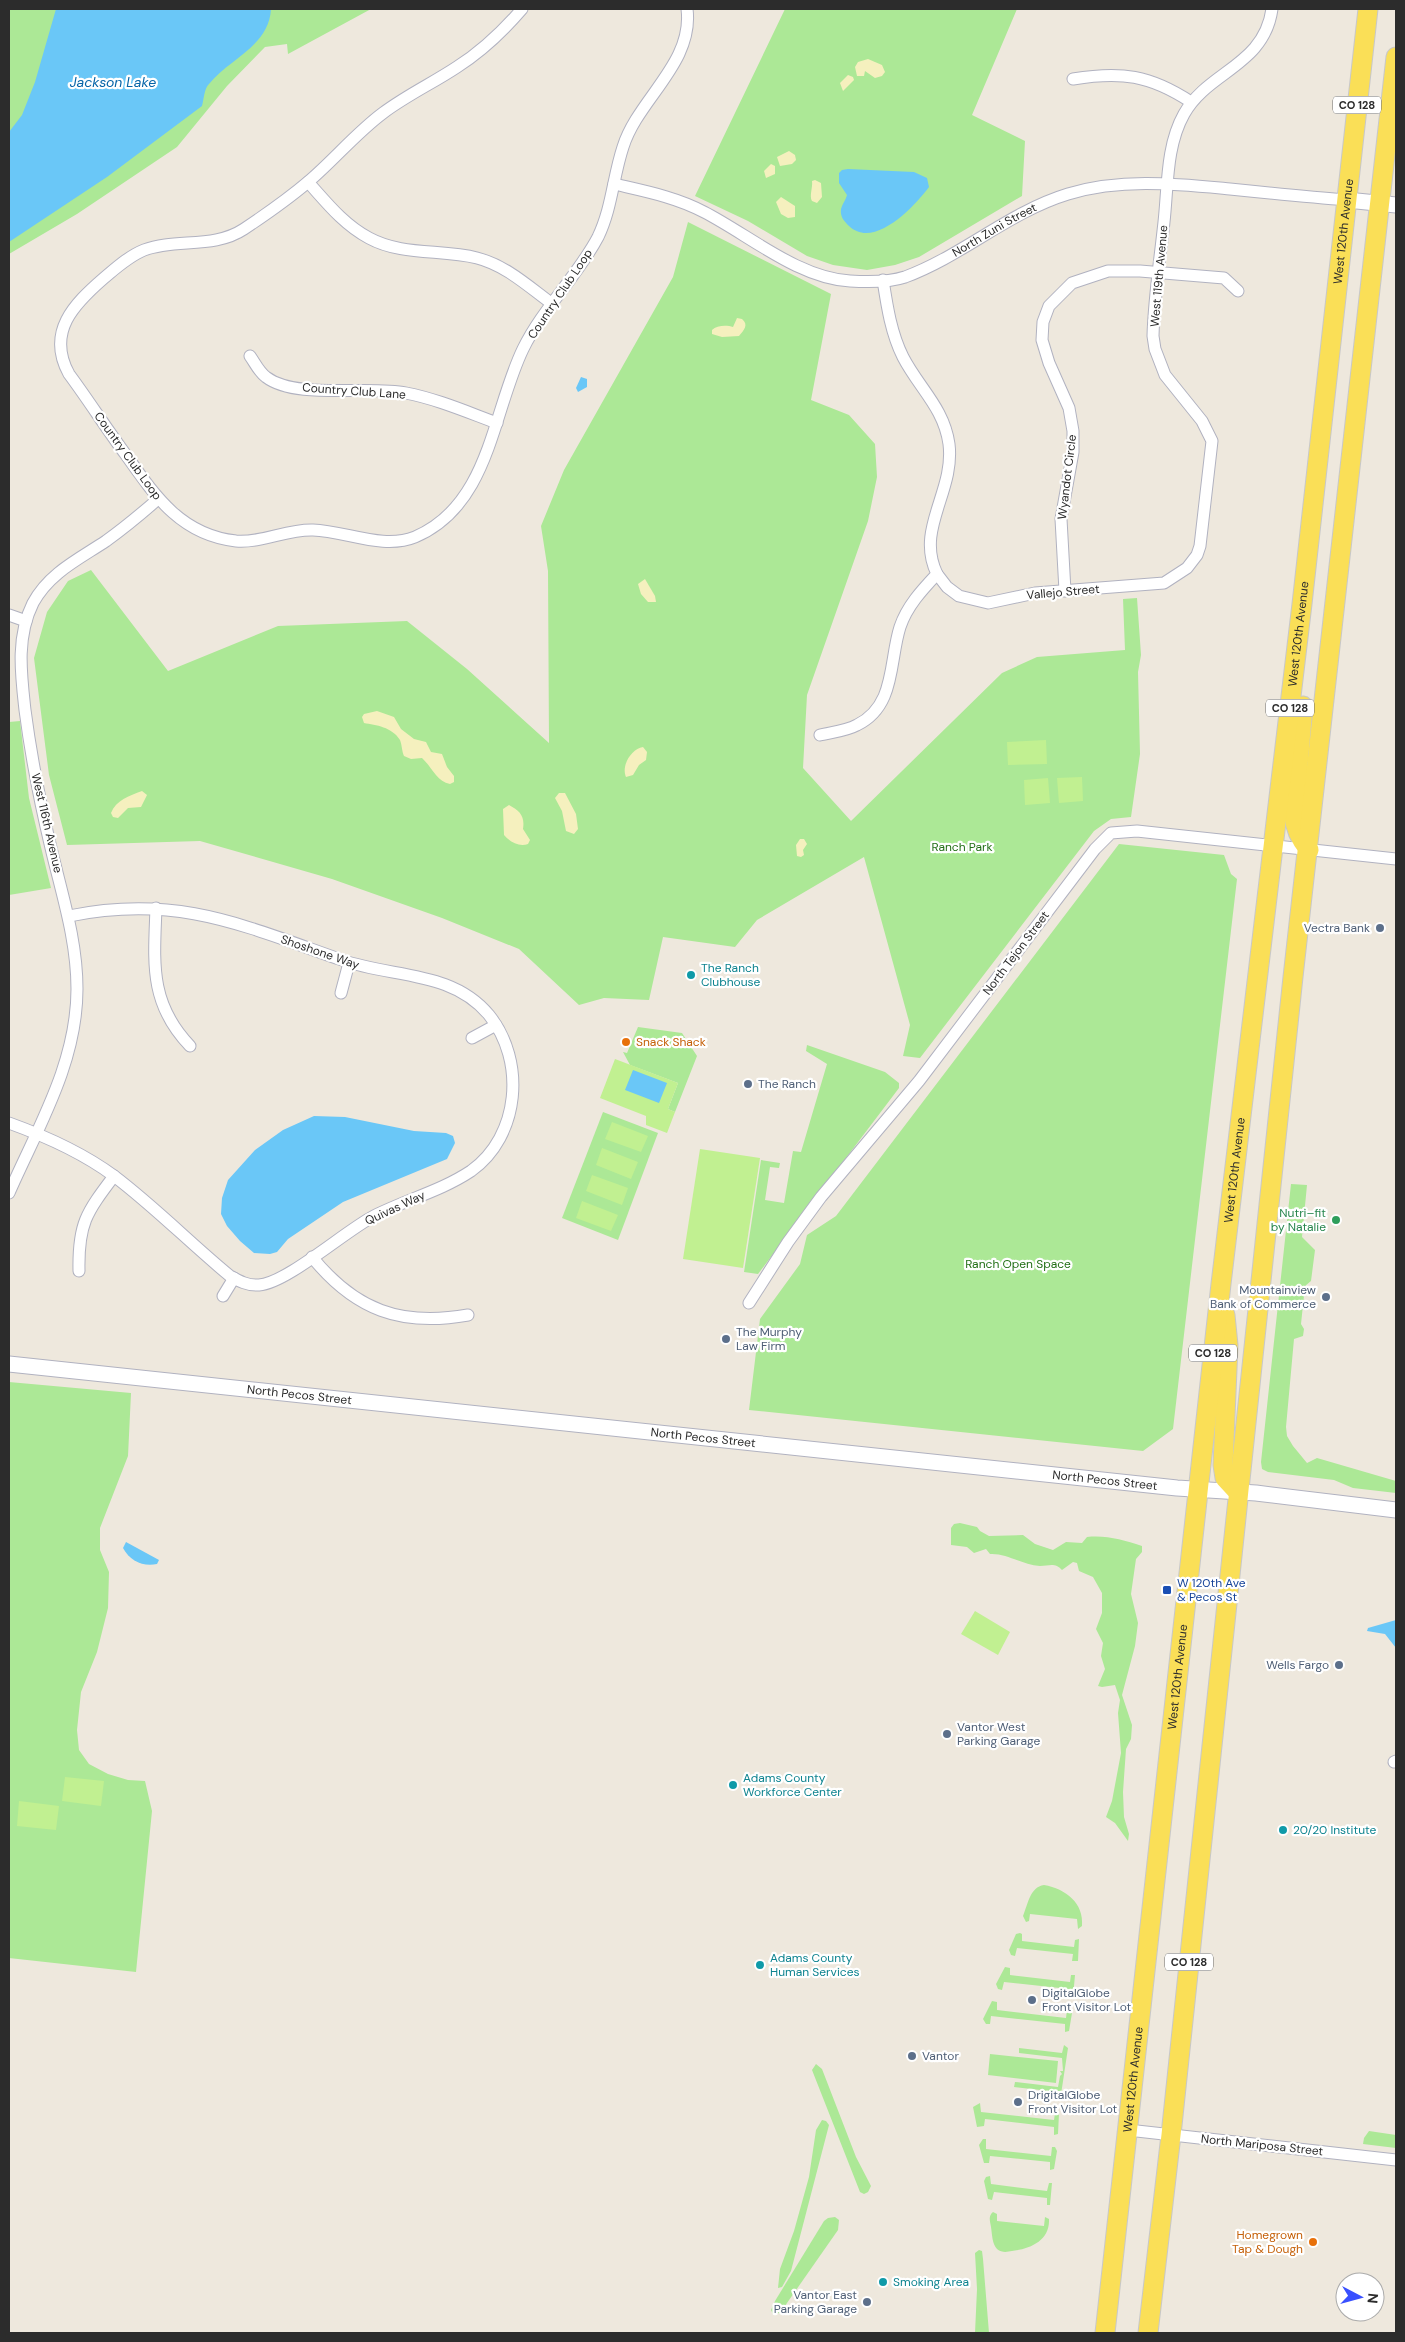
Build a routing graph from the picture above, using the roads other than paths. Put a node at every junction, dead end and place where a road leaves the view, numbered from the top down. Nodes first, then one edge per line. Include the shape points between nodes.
1 (522, 9) edge
2 (687, 9) edge
3 (1272, 9) edge
4 (1368, 9) edge
5 (1396, 57) edge
6 (1073, 79) dead end
7 (1191, 102) junction
8 (308, 182) junction
9 (1168, 183) junction
10 (614, 184) junction
11 (1347, 200) junction
12 (1388, 204) edge
13 (1158, 272) junction
14 (884, 280) junction
15 (1238, 291) dead end
16 (551, 303) junction
17 (250, 356) dead end
18 (497, 423) junction
19 (158, 499) junction
20 (1193, 561) joint
21 (937, 574) junction
22 (1065, 591) junction
23 (1302, 604) junction
24 (9, 615) edge
25 (26, 621) junction
26 (820, 735) dead end
27 (1274, 846) junction
28 (1309, 850) junction
29 (1396, 859) edge
30 (156, 908) junction
31 (68, 916) junction
32 (349, 963) junction
33 (341, 993) dead end
34 (496, 1025) junction
35 (472, 1038) dead end
36 (190, 1046) dead end
37 (514, 1083) joint
38 (9, 1124) edge
39 (36, 1134) junction
40 (114, 1176) junction
41 (9, 1193) edge
42 (312, 1257) junction
43 (79, 1271) dead end
44 (234, 1278) junction
45 (1221, 1284) junction
46 (223, 1296) dead end
47 (750, 1303) dead end
48 (468, 1315) dead end
49 (9, 1364) edge
50 (1197, 1490) junction
51 (1237, 1491) junction
52 (1396, 1510) edge
53 (1128, 2130) junction
54 (1171, 2135) junction
55 (1396, 2160) edge
56 (1104, 2333) edge
57 (1148, 2333) edge

1 - 8 street, Country Club Loop via 494,40 381,114
2 - 10 street, Country Club Loop via 688,26 684,39 669,72 629,131
3 - 7 street, West 119th Avenue via 1268,26 1254,50
4 - 11 main road, West 120th Avenue / CO 128
5 - 12 main road, CO 128
6 - 7 street via 1106,74 1136,76 1172,89
7 - 9 street, West 119th Avenue via 1172,142
8 - 16 street via 350,226 368,238 399,249 484,260 510,272
8 - 19 street, Country Club Loop via 236,234 211,241 144,250 111,272 69,314 61,342 66,368
9 - 11 street, North Zuni Street
9 - 13 street, West 119th Avenue
9 - 14 street, North Zuni Street via 1107,186 1051,200 1019,214 903,278
10 - 14 street, North Zuni Street via 695,208 770,251 831,278
10 - 16 street, Country Club Loop via 609,211 599,235 579,268
11 - 12 street, North Zuni Street
11 - 23 main road, West 120th Avenue / CO 128
12 - 28 main road, CO 128
13 - 15 street, Wyandot Circle via 1224,278
13 - 20 street, West 119th Avenue via 1153,336 1158,361 1170,383 1202,421 1212,441 1203,530
13 - 22 street, Wyandot Circle via 1108,270 1078,279 1060,293 1045,316 1042,333 1045,352 1069,408 1073,431 1073,452 1062,519
14 - 21 street via 890,320 902,356 936,404 947,432 949,467 929,543 931,562
16 - 18 street, Country Club Loop via 523,349
17 - 18 street, Country Club Lane via 266,377 278,383 316,390 405,392
18 - 19 street, Country Club Loop via 479,471 456,507 433,528 402,540 383,541 311,530 248,541 229,540 194,528
19 - 25 street, West 116th Avenue via 121,530 60,571 41,592
20 - 22 street, Vallejo Street via 1175,578 1164,583
21 - 22 street, Vallejo Street via 959,596 980,603
21 - 26 street via 904,617 888,688 874,712 858,725
23 - 27 main road, West 120th Avenue / CO 128
23 - 28 main road via 1305,676 1294,825
24 - 25 street
25 - 31 street, West 116th Avenue via 20,660 27,722 36,782
27 - 28 street, North Tejon Street
27 - 45 main road, West 120th Avenue / CO 128
27 - 47 street, North Tejon Street via 1137,831 1118,830 1107,836 919,1082 821,1197
28 - 29 street, North Tejon Street
28 - 51 main road, CO 128
30 - 31 street, Shoshone Way via 102,910
30 - 32 street, Shoshone Way via 212,916
30 - 36 street via 154,963 158,994 171,1024
31 - 39 street, West 116th Avenue via 77,966 73,1034 63,1071
32 - 33 street
32 - 34 street, Shoshone Way via 436,980 454,987 483,1009
34 - 35 street
34 - 37 street, Shoshone Way via 510,1053
37 - 42 street, Quivas Way via 511,1106 502,1131 473,1169 374,1216
38 - 39 street, Quivas Way
39 - 40 street, Quivas Way via 64,1146
39 - 41 street, West 116th Avenue
40 - 43 street via 83,1222 78,1246
40 - 44 street, Quivas Way
42 - 44 street, Quivas Way via 271,1283 246,1284
42 - 48 street via 334,1282 372,1308 390,1315 420,1320
44 - 46 street
45 - 50 main road, West 120th Avenue / CO 128
45 - 51 main road via 1228,1345 1223,1465 1225,1478
49 - 50 street, North Pecos Street
50 - 51 street, North Pecos Street
50 - 53 main road, West 120th Avenue / CO 128
51 - 52 street, North Pecos Street
51 - 54 main road, CO 128
53 - 54 street, North Mariposa Street
53 - 56 main road, West 120th Avenue / CO 128
54 - 55 street, North Mariposa Street
54 - 57 main road, CO 128

